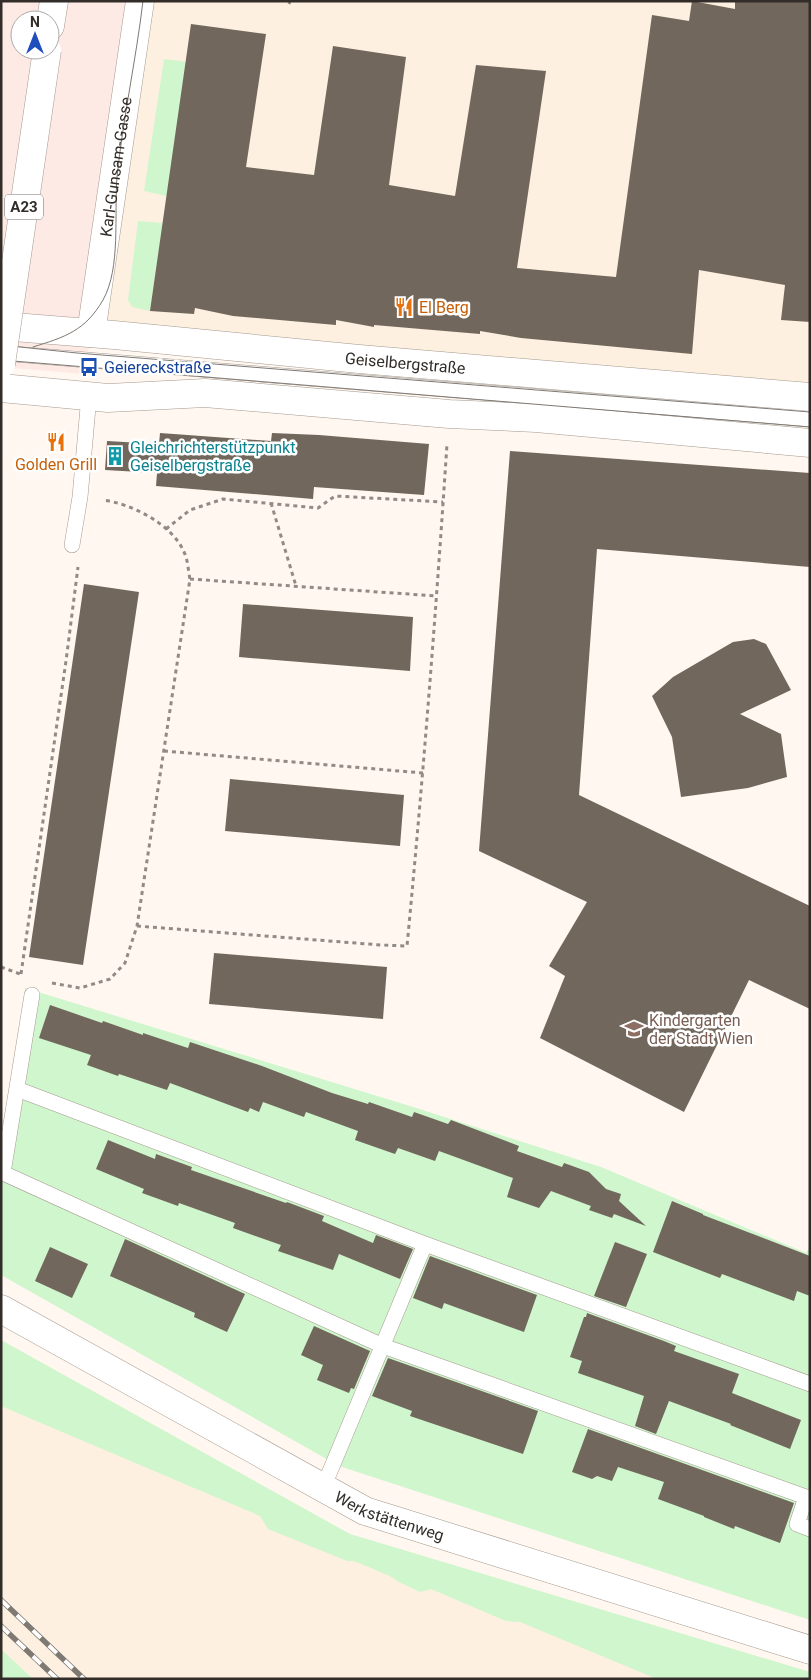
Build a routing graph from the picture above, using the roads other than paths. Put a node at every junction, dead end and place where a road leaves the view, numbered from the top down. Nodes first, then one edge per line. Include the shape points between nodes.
1 (140, 1) edge
2 (46, 60) edge
3 (1, 326) edge
4 (91, 333) junction
5 (1, 353) edge
6 (1, 364) edge
7 (1, 388) edge
8 (89, 396) junction
9 (810, 397) edge
10 (810, 419) edge
11 (810, 443) edge
12 (72, 544) road end
13 (32, 995) dead end
14 (17, 1089) junction
15 (425, 1244) junction
16 (1, 1309) edge
17 (383, 1346) junction
18 (810, 1384) edge
19 (323, 1488) junction
20 (808, 1492) edge
21 (810, 1529) edge
22 (810, 1650) edge

1 - 4 main road, Karl-Gunsam-Gasse
2 - 6 main road, A23, bridge
3 - 4 main road, Geiselbergstraße
4 - 9 main road, Geiselbergstraße
5 - 10 lane
7 - 8 main road
8 - 11 main road via 204,393
8 - 12 lane via 80,497
13 - 14 lane
14 - 15 lane
14 - 17 lane via 3,1173
15 - 17 lane
15 - 18 lane
16 - 19 main road, Werkstättenweg
17 - 19 lane
17 - 20 lane
19 - 22 main road, Werkstättenweg via 365,1511
20 - 21 lane via 797,1524

